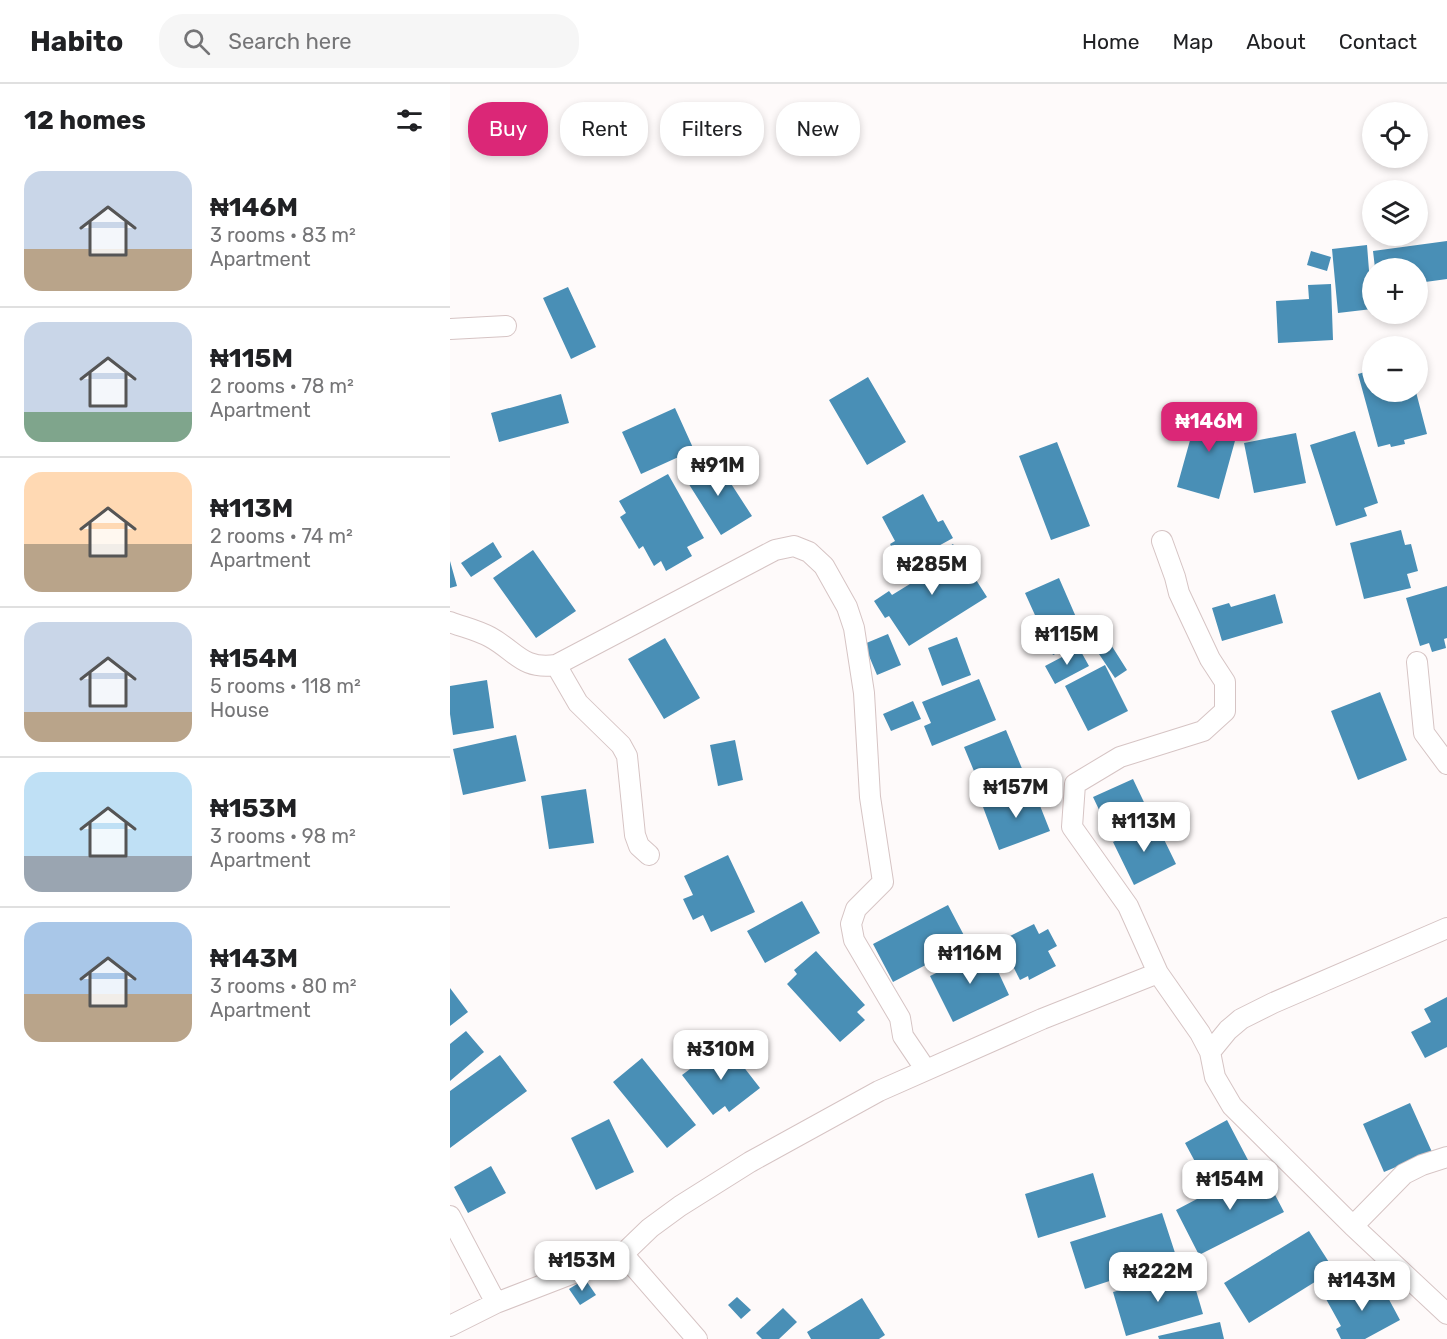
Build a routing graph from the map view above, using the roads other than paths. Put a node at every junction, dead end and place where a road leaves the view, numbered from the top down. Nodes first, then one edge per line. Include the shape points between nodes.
1 (506, 326) dead end
2 (450, 329) edge
3 (1162, 541) dead end
4 (450, 622) edge
5 (1417, 662) dead end
6 (556, 665) junction
7 (1447, 764) edge
8 (649, 855) dead end
9 (1447, 928) edge
10 (1158, 973) junction
11 (1210, 1053) junction
12 (926, 1070) junction
13 (1447, 1157) edge
14 (450, 1216) edge
15 (1353, 1226) junction
16 (623, 1254) junction
17 (496, 1303) junction
18 (1447, 1314) edge
19 (450, 1326) edge
20 (697, 1339) edge

1 - 2 street
3 - 10 street via 1179,593 1225,682 1225,711 1203,731 1120,757 1075,784 1072,827 1128,906
4 - 6 street via 491,638 525,662 542,668
5 - 7 street via 1424,733
6 - 8 street via 578,703 621,745 627,756 635,835 639,846
6 - 12 street via 775,550 794,546 809,552 824,566 854,628 864,693 870,797 883,882 856,909 851,924 854,940 900,1018 903,1036
9 - 11 street via 1273,1003 1228,1030
10 - 11 street
10 - 12 street
11 - 15 street via 1215,1077 1232,1106
12 - 16 street via 879,1091 750,1162 680,1206
13 - 15 street via 1404,1174
14 - 17 street
15 - 18 street
16 - 17 street
16 - 20 street
17 - 19 street

